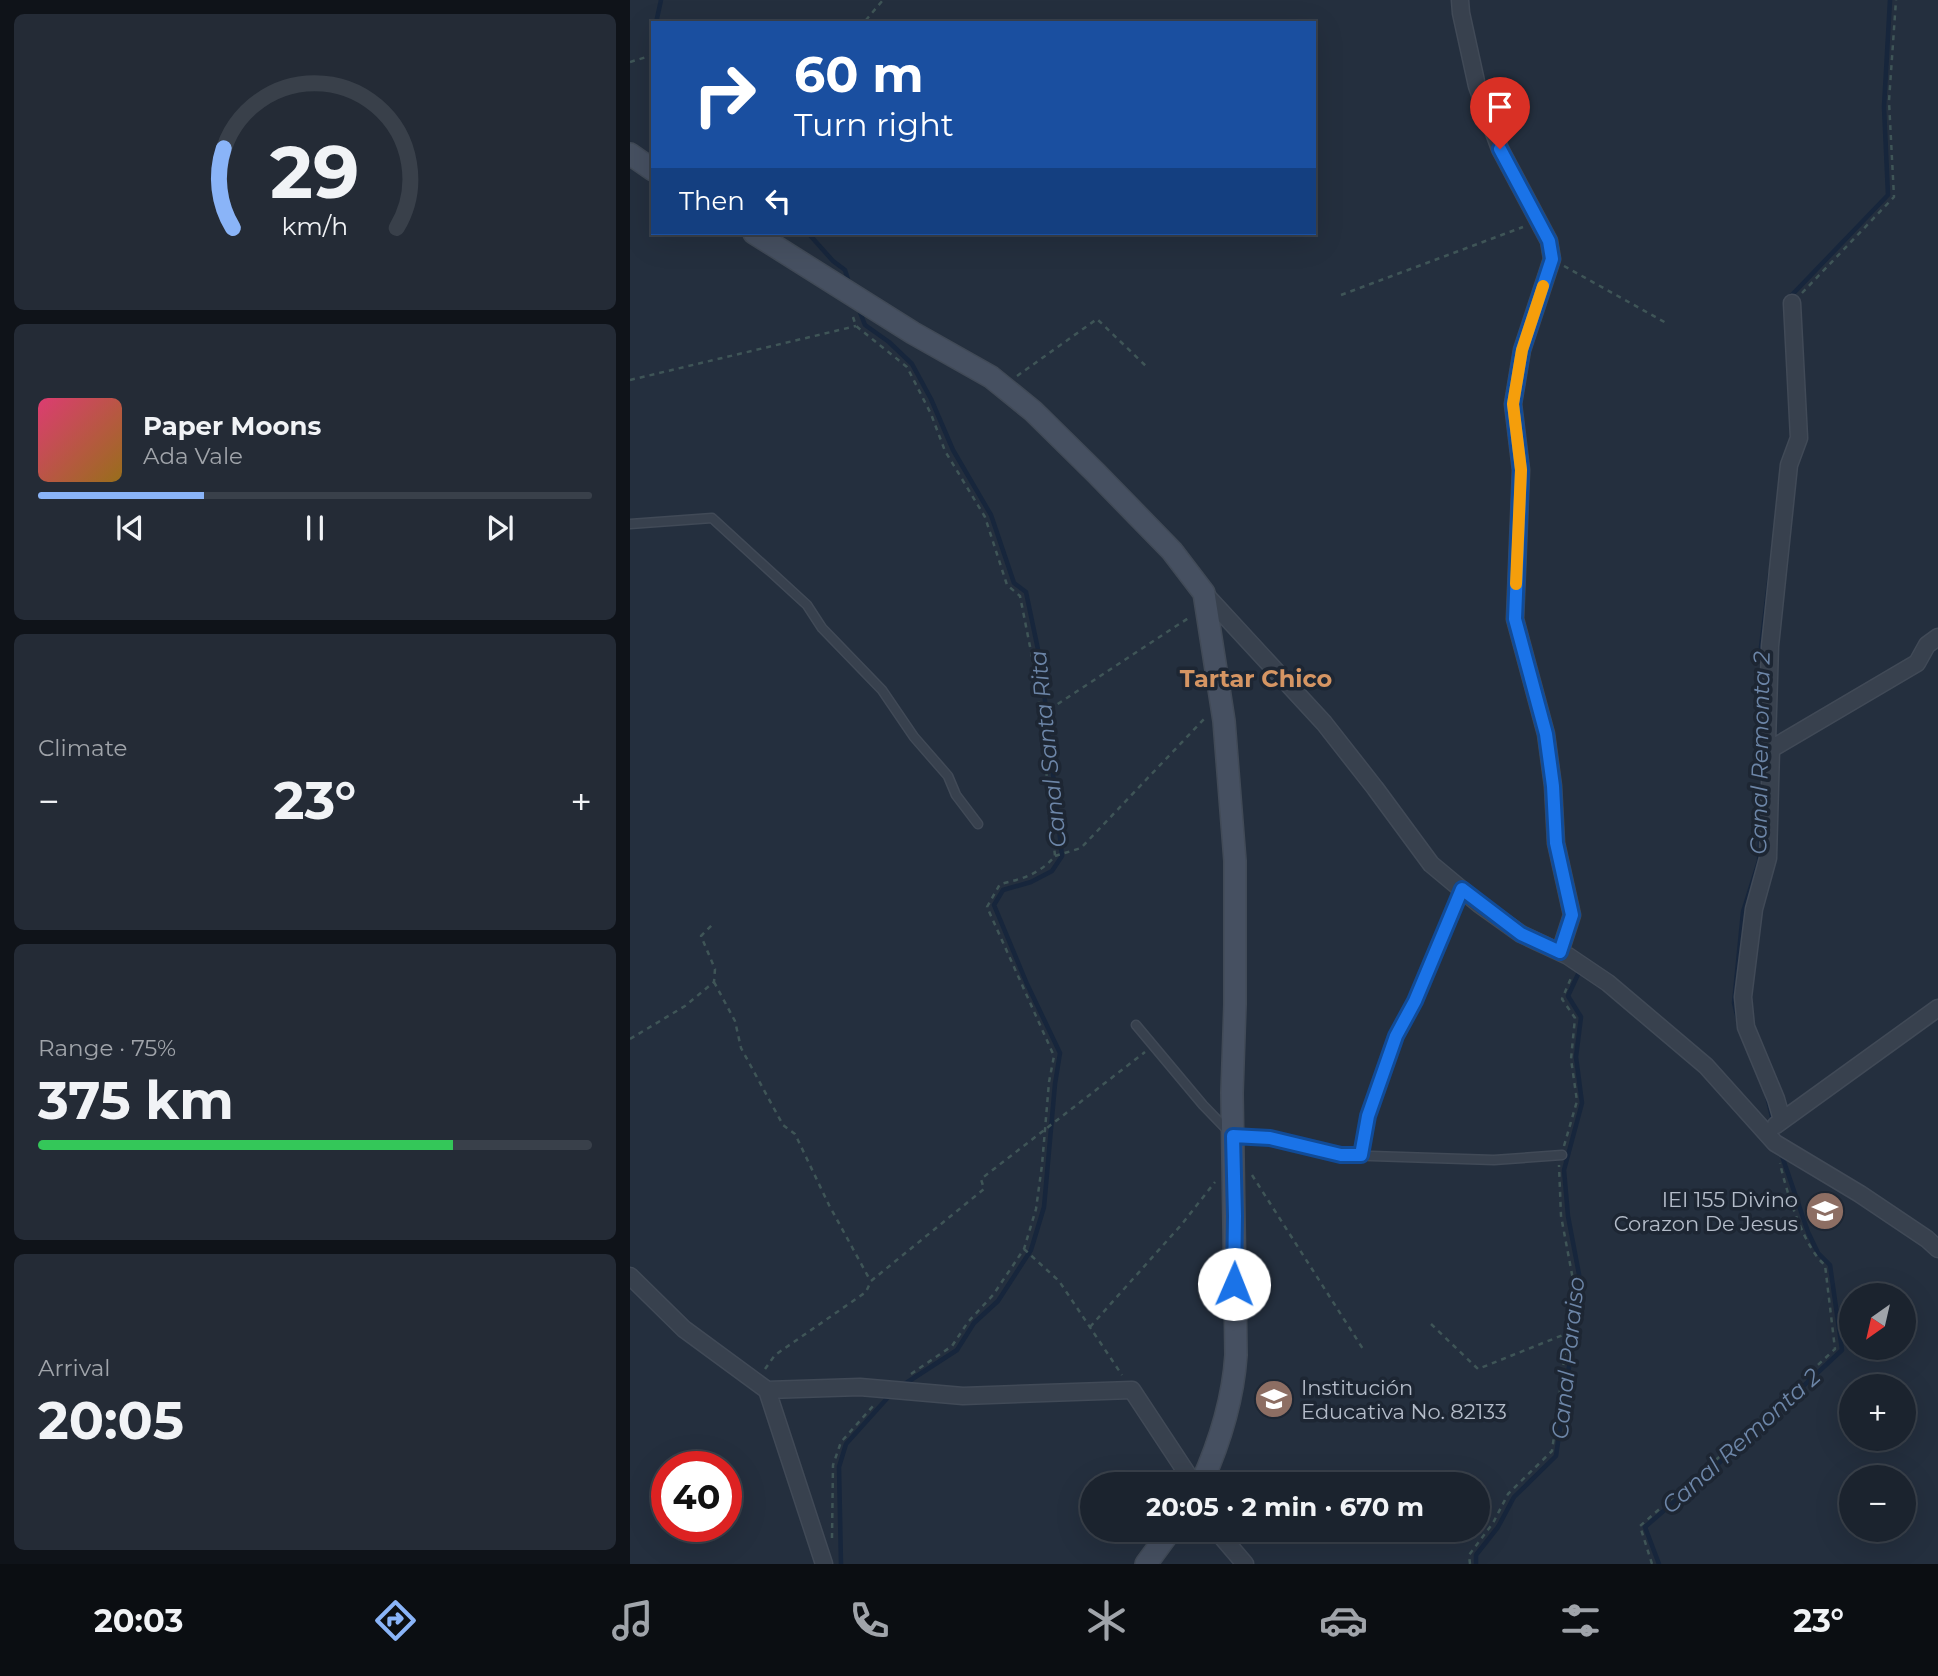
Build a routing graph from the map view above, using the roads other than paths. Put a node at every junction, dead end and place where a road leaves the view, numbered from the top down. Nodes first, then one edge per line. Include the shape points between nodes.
1 (1460, 0) edge
2 (630, 154) edge
3 (651, 169) edge
4 (757, 235) edge
5 (1792, 303) road end
6 (630, 524) edge
7 (1205, 600) junction
8 (1938, 637) edge
9 (1771, 749) junction
10 (978, 824) dead end
11 (1462, 889) junction
12 (1560, 952) junction
13 (1938, 1008) edge
14 (1136, 1025) dead end
15 (1782, 1121) junction
16 (1233, 1136) junction
17 (1770, 1138) junction
18 (1361, 1155) junction
19 (1562, 1155) road end
20 (1934, 1238) edge
21 (630, 1276) edge
22 (762, 1386) junction
23 (1186, 1472) edge
24 (1206, 1472) edge
25 (1162, 1542) edge
26 (1226, 1542) edge
27 (824, 1564) edge
28 (1146, 1564) edge
29 (1245, 1564) edge

1 - 12 street via 1477,86 1500,149 1549,241 1552,259 1522,350 1513,404 1521,470 1515,619 1546,734 1556,843 1572,915
2 - 3 street
4 - 7 street via 1003,386 1172,551
5 - 9 street via 1798,438 1789,465 1770,646 1766,742
6 - 10 lane via 712,518 807,605 822,628 882,690 948,776
7 - 11 street via 1324,723 1431,864
7 - 16 street via 1232,799
8 - 9 street via 1927,645 1917,663
9 - 15 street via 1769,858 1754,909 1743,997 1746,1027
11 - 12 street via 1521,934
11 - 18 lane via 1396,1036 1368,1116
12 - 17 street via 1608,983 1706,1066
13 - 15 street
14 - 16 lane
15 - 17 street
16 - 18 lane
16 - 24 street via 1234,1386
17 - 20 street
18 - 19 lane via 1494,1160
21 - 22 street via 684,1329
22 - 23 street via 860,1387 963,1396 1132,1390
22 - 27 street
25 - 28 street
26 - 29 street

